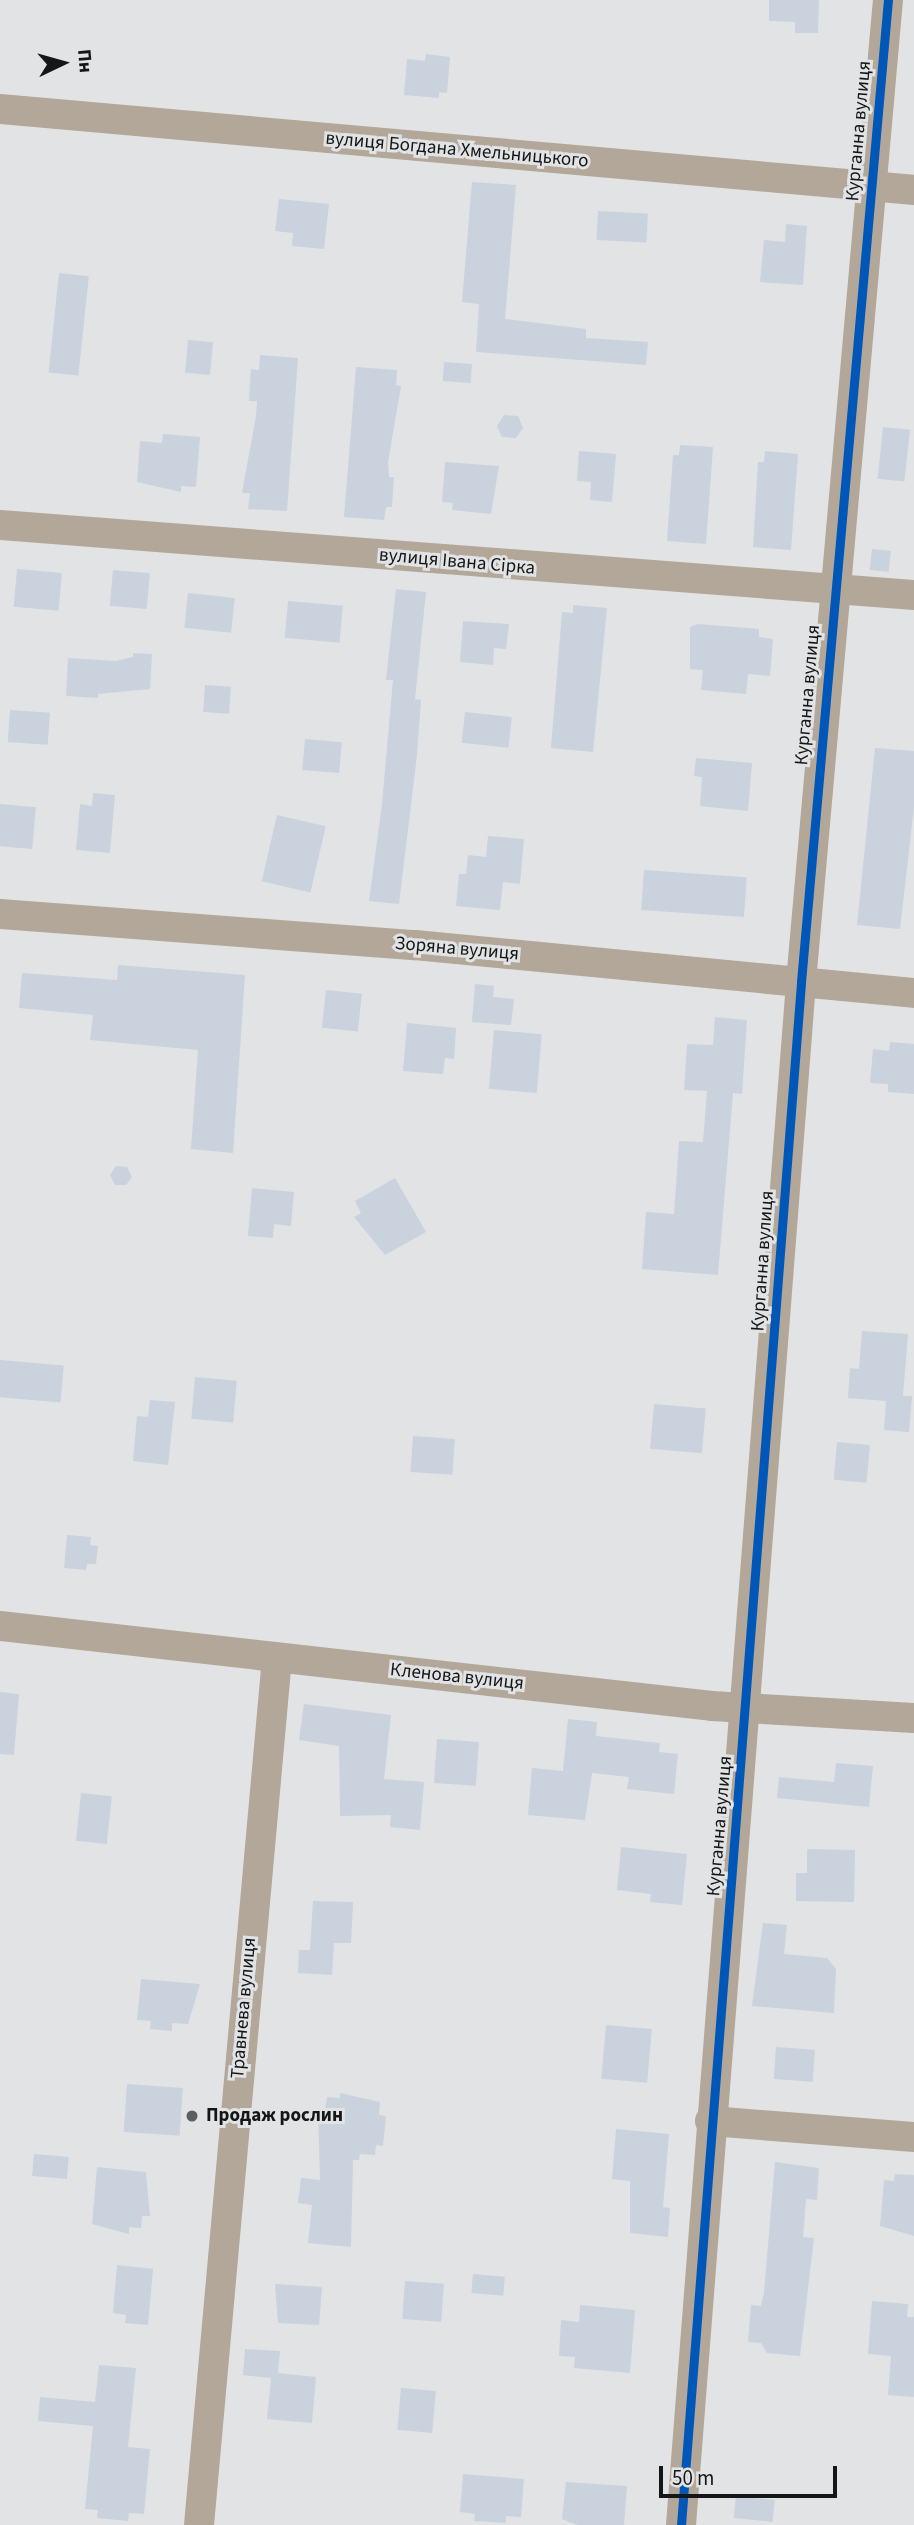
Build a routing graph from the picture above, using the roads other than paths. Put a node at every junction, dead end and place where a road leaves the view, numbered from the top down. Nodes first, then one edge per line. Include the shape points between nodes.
1 (888, 0) edge
2 (0, 109) edge
3 (872, 187) junction
4 (914, 190) edge
5 (0, 525) edge
6 (835, 588) junction
7 (914, 595) edge
8 (0, 914) edge
9 (801, 982) junction
10 (914, 993) edge
11 (0, 1626) edge
12 (277, 1658) junction
13 (748, 1705) junction
14 (914, 1718) edge
15 (710, 2121) junction
16 (914, 2137) edge
17 (199, 2525) edge
18 (681, 2525) edge

1 - 3 street, Курганна вулиця
2 - 3 street, вулиця Богдана Хмельницького
3 - 4 street, вулиця Богдана Хмельницького
3 - 6 street, Курганна вулиця
5 - 6 street, вулиця Івана Сірка
6 - 7 street, вулиця Івана Сірка
6 - 9 street, Курганна вулиця
8 - 9 street, Зоряна вулиця via 415,945
9 - 10 street, Зоряна вулиця
9 - 13 street, Курганна вулиця
11 - 12 street, Кленова вулиця
12 - 13 street, Кленова вулиця
12 - 17 street, Травнева вулиця
13 - 14 street, Кленова вулиця
13 - 15 street, Курганна вулиця
15 - 16 street
15 - 18 street, Курганна вулиця

